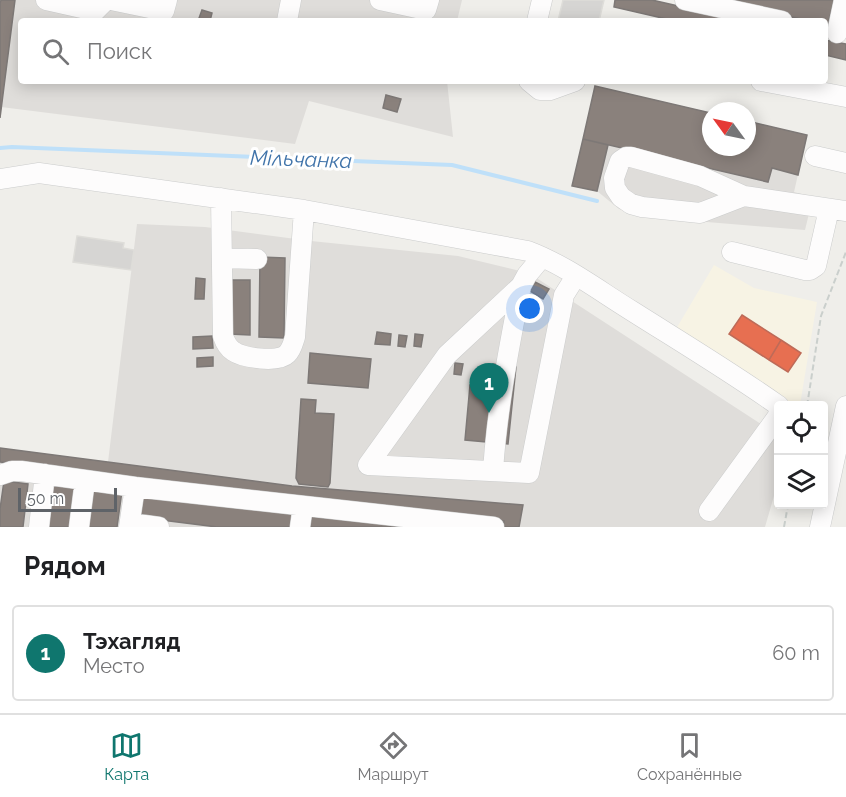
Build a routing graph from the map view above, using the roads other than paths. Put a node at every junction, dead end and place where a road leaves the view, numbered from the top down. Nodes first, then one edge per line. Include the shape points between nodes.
1 (46, 0) edge
2 (106, 0) edge
3 (111, 0) edge
4 (167, 0) edge
5 (291, 0) edge
6 (429, 0) edge
7 (542, 0) edge
8 (685, 0) edge
9 (844, 0) edge
10 (389, 8) edge
11 (288, 18) edge
12 (538, 18) edge
13 (768, 18) edge
14 (836, 33) edge
15 (533, 84) edge
16 (567, 84) edge
17 (777, 84) edge
18 (846, 97) edge
19 (815, 156) dead end
20 (846, 163) edge
21 (0, 179) edge
22 (744, 196) junction
23 (221, 198) junction
24 (304, 210) junction
25 (838, 210) edge
26 (732, 252) dead end
27 (542, 257) junction
28 (222, 258) junction
29 (257, 259) dead end
30 (576, 276) junction
31 (521, 286) junction
32 (774, 402) edge
33 (846, 406) edge
34 (774, 422) edge
35 (830, 440) edge
36 (493, 471) junction
37 (45, 474) junction
38 (0, 476) edge
39 (85, 480) junction
40 (135, 487) junction
41 (303, 506) junction
42 (709, 511) dead end
43 (129, 525) edge
44 (39, 527) edge
45 (79, 527) edge
46 (159, 527) edge
47 (300, 527) edge
48 (494, 527) edge
49 (820, 527) edge

1 - 2 street via 95,11
3 - 4 street via 164,11
5 - 11 street
6 - 10 street via 426,10
7 - 12 street
8 - 13 street
9 - 14 street
15 - 16 street via 540,90 550,90
17 - 18 street
19 - 20 street
21 - 23 street via 39,173
22 - 22 street via 700,213 642,207 621,197 614,178 620,161 631,157 700,176
22 - 25 street
23 - 24 street
23 - 28 street
24 - 27 street via 528,251
24 - 28 street via 295,337 286,356 244,357 226,345 222,336
25 - 26 street via 816,266 810,270
27 - 30 street
27 - 31 street
28 - 29 street
30 - 32 street
30 - 36 street via 564,295 529,473
31 - 36 street via 504,377
31 - 36 street via 447,355 368,465
33 - 35 street
34 - 42 street
35 - 49 street
37 - 38 street via 12,471
37 - 39 street
37 - 44 street
39 - 40 street
39 - 45 street
40 - 41 street
40 - 43 street
41 - 47 street
41 - 48 street
43 - 46 street

